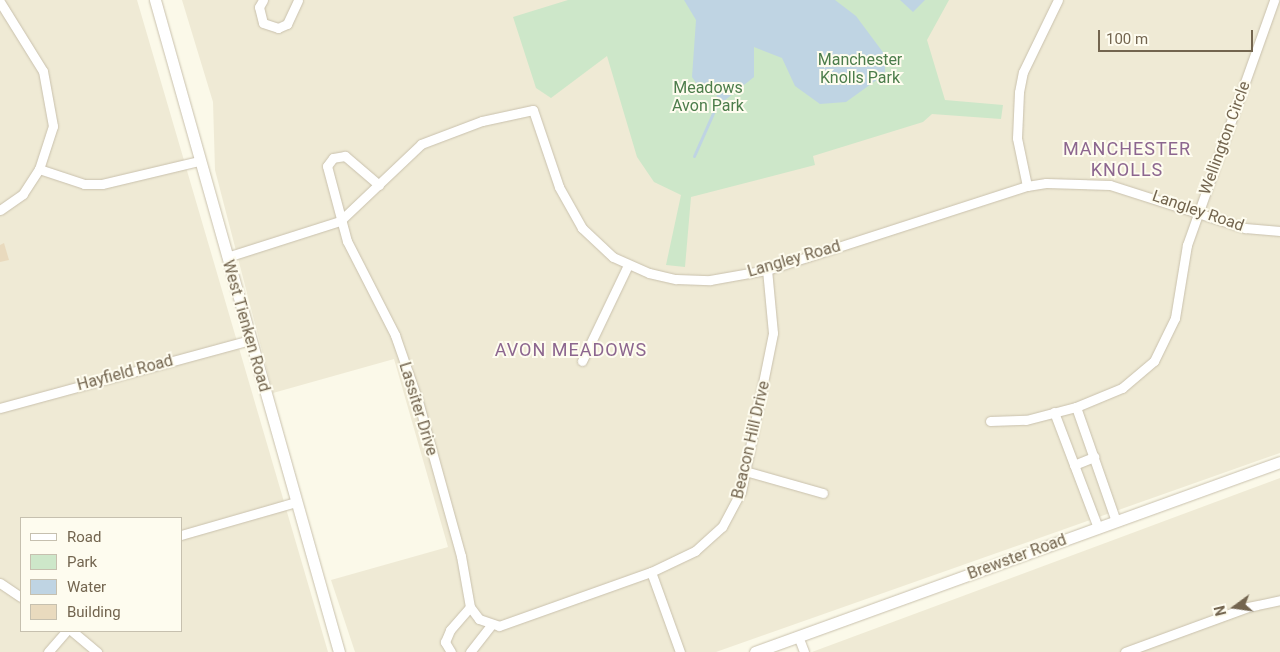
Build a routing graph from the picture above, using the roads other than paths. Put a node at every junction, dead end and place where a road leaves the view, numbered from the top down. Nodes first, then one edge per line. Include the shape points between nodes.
1 (155, 0) edge
2 (263, 0) edge
3 (298, 0) edge
4 (1058, 0) edge
5 (1274, 0) edge
6 (0, 2) edge
7 (199, 161) junction
8 (39, 169) junction
9 (379, 185) junction
10 (1026, 186) junction
11 (0, 210) edge
12 (1198, 213) junction
13 (340, 221) junction
14 (1280, 231) edge
15 (227, 257) junction
16 (628, 265) junction
17 (767, 270) junction
18 (250, 340) junction
19 (582, 361) dead end
20 (1076, 407) junction
21 (0, 408) edge
22 (1054, 412) junction
23 (990, 420) dead end
24 (1094, 457) junction
25 (1280, 462) edge
26 (1074, 465) junction
27 (745, 471) junction
28 (823, 493) dead end
29 (296, 502) junction
30 (1116, 521) junction
31 (1098, 528) junction
32 (182, 535) edge
33 (651, 572) junction
34 (0, 583) edge
35 (20, 596) edge
36 (1280, 600) edge
37 (470, 607) junction
38 (491, 625) junction
39 (65, 632) edge
40 (73, 632) edge
41 (798, 636) junction
42 (48, 652) edge
43 (97, 652) edge
44 (339, 652) edge
45 (451, 652) edge
46 (470, 652) edge
47 (680, 652) edge
48 (755, 652) edge
49 (804, 652) edge
50 (1126, 652) edge

1 - 7 street, West Tienken Road
2 - 3 street via 260,8 263,23 278,28 287,24
4 - 10 street via 1024,72 1019,92 1017,138
5 - 12 street, Wellington Circle
6 - 8 street via 35,54 48,87 53,126
7 - 8 street via 102,184 84,184
7 - 15 street, West Tienken Road
8 - 11 street via 22,194
9 - 13 street, Langley Road
9 - 13 street via 345,156 333,158 327,166
9 - 16 street, Langley Road via 421,144 482,121 533,110 572,213 592,239
10 - 12 street, Langley Road via 1110,185
10 - 17 street, Langley Road
12 - 14 street, Langley Road via 1245,228
12 - 20 street, Wellington Circle via 1180,274 1175,318 1154,361 1122,388
13 - 15 street, Langley Road
13 - 37 street, Lassiter Drive via 357,264 395,335 459,550
15 - 18 street, West Tienken Road
16 - 17 street, Langley Road via 676,279 710,280
16 - 19 street
17 - 27 street, Beacon Hill Drive via 773,333
18 - 21 street, Hayfield Road
18 - 29 street, West Tienken Road
20 - 22 street, Wellington Circle
20 - 24 street
22 - 23 street, Wellington Circle via 1026,420
22 - 26 street
24 - 26 street
24 - 30 street
25 - 30 street, Brewster Road
26 - 31 street
27 - 28 street
27 - 33 street, Beacon Hill Drive via 741,492 722,527 695,551
29 - 32 street
29 - 44 street, West Tienken Road
30 - 31 street, Brewster Road
31 - 41 street, Brewster Road
33 - 38 street via 519,620
33 - 47 street
34 - 35 street
36 - 50 street via 1248,607
37 - 38 street
37 - 45 street via 450,630 445,642
38 - 46 street
39 - 42 street
40 - 43 street
41 - 48 street, Brewster Road
41 - 49 street

